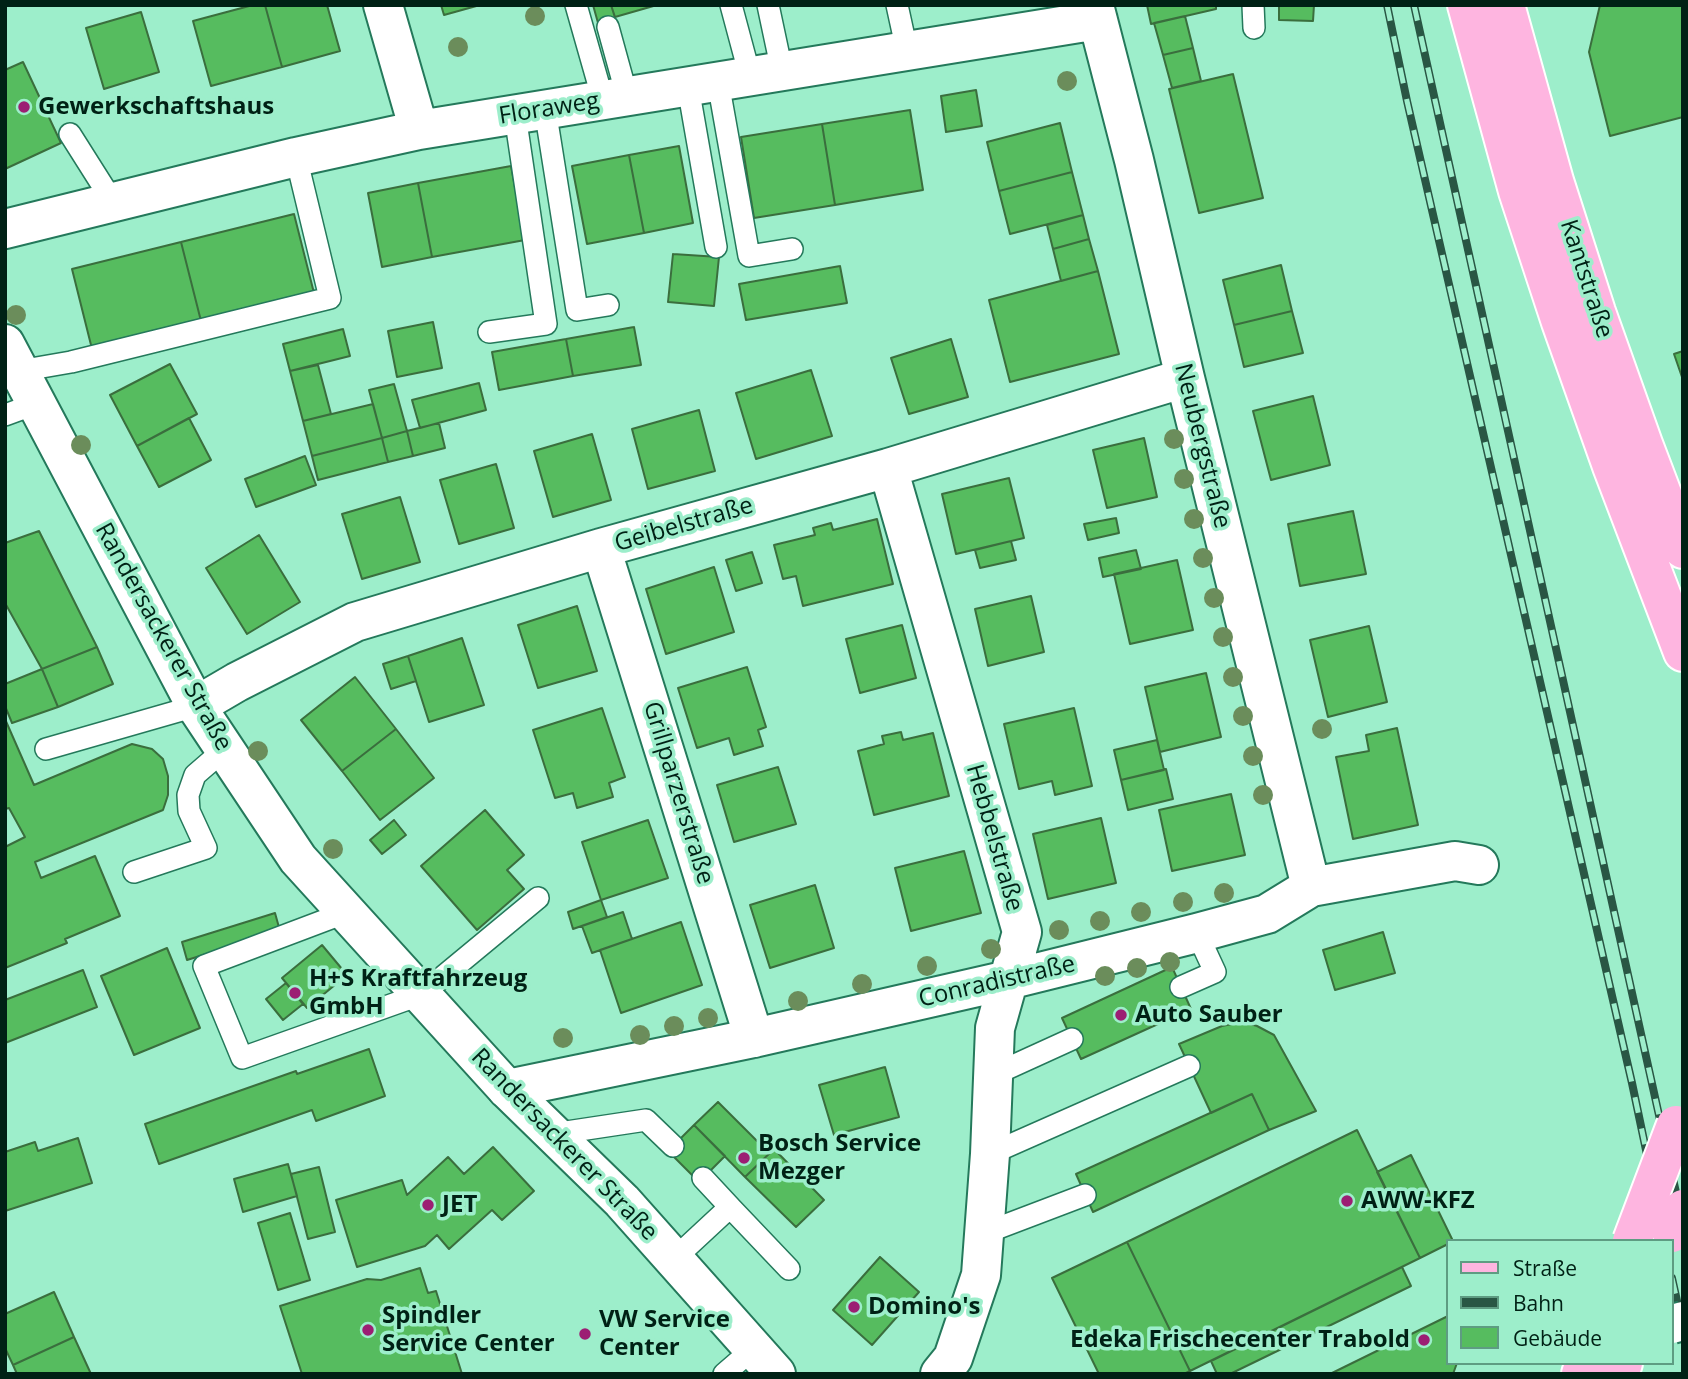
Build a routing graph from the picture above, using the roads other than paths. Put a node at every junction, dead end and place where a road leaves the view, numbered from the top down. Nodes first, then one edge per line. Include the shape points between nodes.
1 (383, 5) edge
2 (576, 5) edge
3 (731, 5) edge
4 (768, 5) edge
5 (897, 5) edge
6 (1253, 5) edge
7 (1467, 5) edge
8 (1505, 5) edge
9 (1096, 13) edge
10 (608, 27) dead end
11 (1254, 28) dead end
12 (907, 51) junction
13 (735, 79) junction
14 (615, 98) junction
15 (530, 112) junction
16 (419, 130) junction
17 (70, 134) dead end
18 (296, 157) junction
19 (113, 202) junction
20 (5, 229) edge
21 (716, 247) dead end
22 (792, 249) dead end
23 (608, 305) dead end
24 (489, 332) dead end
25 (1185, 378) junction
26 (16, 384) edge
27 (888, 468) junction
28 (601, 548) junction
29 (1683, 549) edge
30 (1683, 652) edge
31 (196, 706) junction
32 (46, 749) dead end
33 (225, 749) junction
34 (1479, 865) dead end
35 (134, 872) dead end
36 (1311, 887) junction
37 (538, 898) dead end
38 (347, 912) junction
39 (1197, 933) junction
40 (1009, 980) junction
41 (1181, 987) dead end
42 (422, 994) junction
43 (754, 1038) junction
44 (1072, 1039) dead end
45 (1189, 1066) dead end
46 (993, 1075) junction
47 (507, 1089) junction
48 (1679, 1116) edge
49 (553, 1134) junction
50 (673, 1146) dead end
51 (990, 1154) junction
52 (703, 1178) dead end
53 (1085, 1195) dead end
54 (730, 1207) junction
55 (1683, 1209) edge
56 (985, 1233) junction
57 (1633, 1239) edge
58 (1670, 1239) edge
59 (674, 1259) junction
60 (789, 1269) dead end
61 (765, 1361) edge
62 (952, 1368) edge
63 (724, 1374) edge

1 - 16 street
2 - 14 lane
3 - 13 lane
4 - 13 lane
5 - 12 lane
6 - 11 lane
7 - 30 main road via 1518,191 1561,322
8 - 29 main road, Kantstraße via 1575,246
9 - 12 street, Floraweg
9 - 25 street, Neubergstraße
10 - 14 lane
12 - 13 street, Floraweg
13 - 14 street, Floraweg
13 - 21 lane
13 - 22 lane via 749,256
14 - 15 street, Floraweg
15 - 16 street, Floraweg
15 - 23 lane via 578,310
15 - 24 lane via 546,324
16 - 18 street, Floraweg
17 - 19 lane
18 - 19 street, Floraweg
18 - 26 lane via 330,298 71,362
19 - 20 street, Floraweg
25 - 27 street, Geibelstraße
25 - 36 street, Neubergstraße
26 - 31 street, Randersackerer Straße
27 - 28 street, Geibelstraße
27 - 40 street, Hebbelstraße via 1021,932
28 - 31 street, Geibelstraße via 355,622
28 - 43 street, Grillparzerstraße
31 - 32 lane
31 - 33 street, Randersackerer Straße
33 - 35 lane via 195,775 188,795 189,811 206,848
33 - 38 street, Randersackerer Straße via 299,859
34 - 36 street, Conradistraße via 1455,861
36 - 39 street, Conradistraße via 1267,914
37 - 42 lane
38 - 42 street, Randersackerer Straße
38 - 42 lane via 204,966 242,1058
39 - 40 street, Conradistraße
39 - 41 lane via 1215,972
40 - 43 street, Conradistraße
40 - 46 street, Hebbelstraße via 995,1028
42 - 47 street, Randersackerer Straße
43 - 47 street, Conradistraße
44 - 46 lane
45 - 51 lane
46 - 51 street, Hebbelstraße
47 - 49 street, Randersackerer Straße
48 - 57 main road, bridge
49 - 50 lane via 646,1120
49 - 59 street, Randersackerer Straße
51 - 56 street, Hebbelstraße
52 - 54 lane
53 - 56 lane
54 - 59 lane
54 - 60 lane
55 - 58 main road, bridge
56 - 62 street, Hebbelstraße via 981,1275
59 - 61 street, Randersackerer Straße
61 - 63 lane

